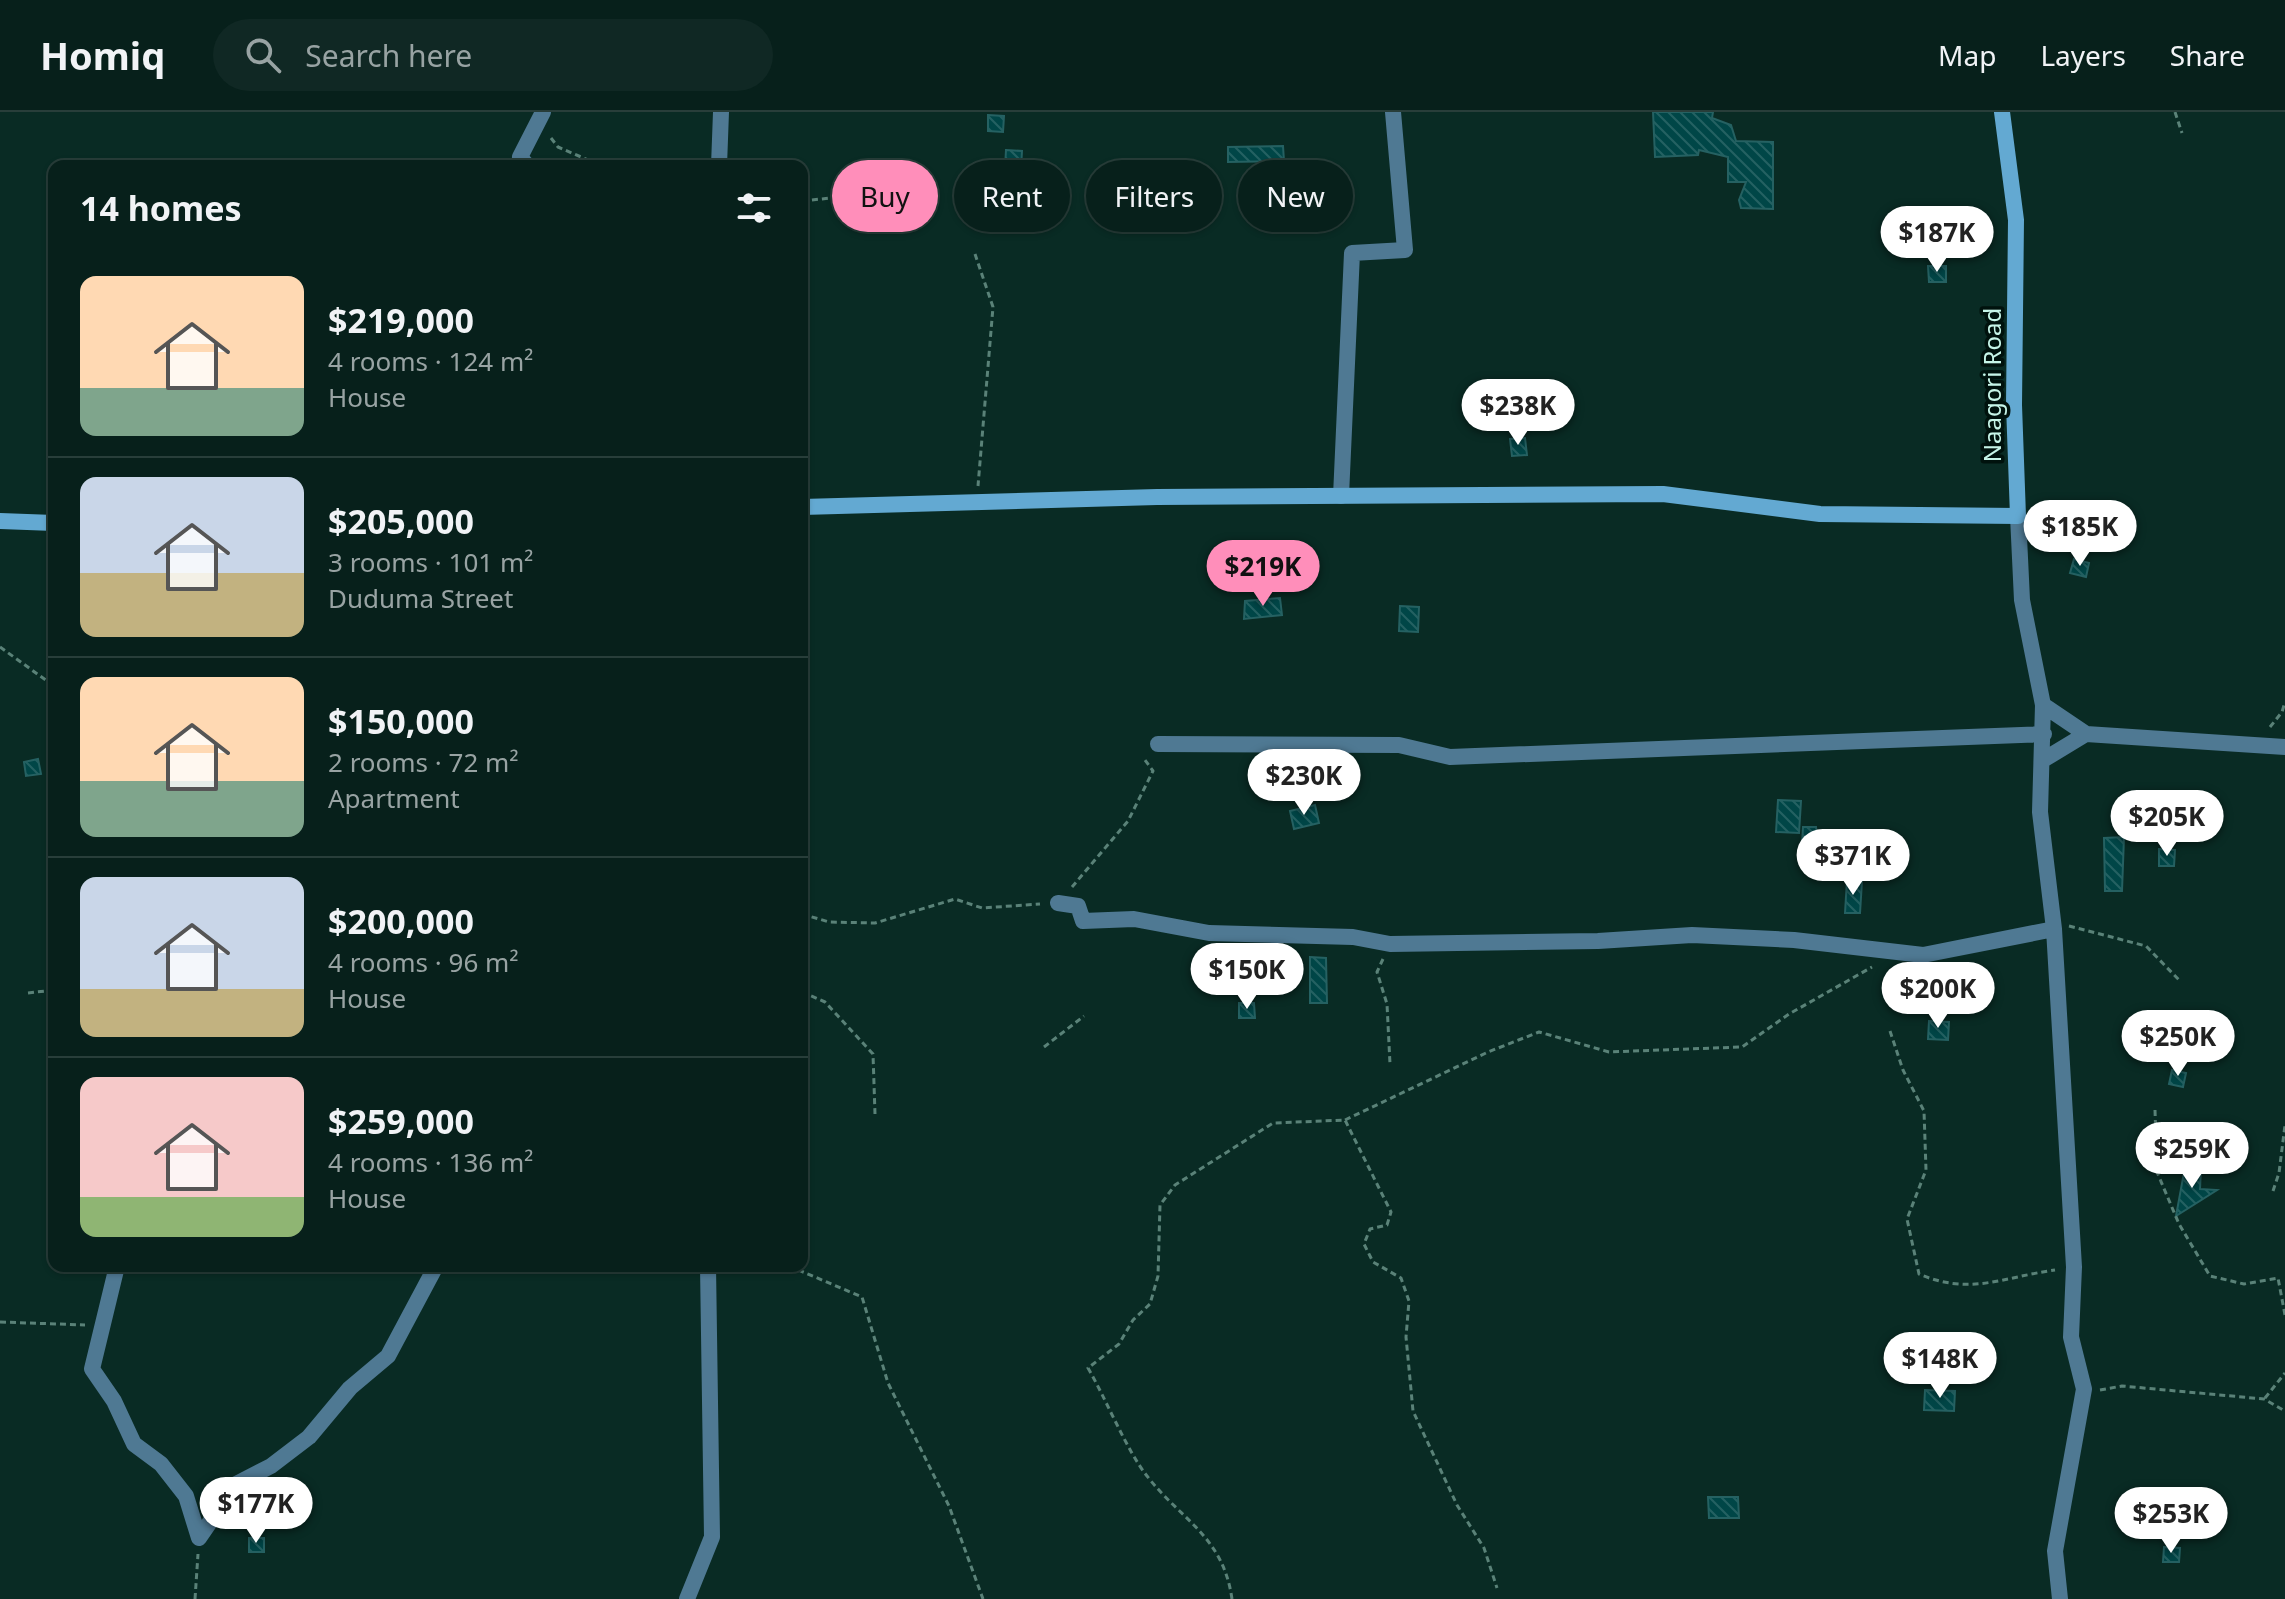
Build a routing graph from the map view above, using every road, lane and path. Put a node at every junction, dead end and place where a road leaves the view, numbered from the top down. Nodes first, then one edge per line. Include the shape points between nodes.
1 (721, 112) edge
2 (1393, 112) edge
3 (2002, 112) edge
4 (2175, 112) edge
5 (541, 117) edge
6 (2182, 133) dead end
7 (523, 160) edge
8 (588, 160) edge
9 (719, 160) edge
10 (832, 198) edge
11 (808, 200) edge
12 (975, 254) dead end
13 (1341, 496) junction
14 (977, 502) junction
15 (808, 507) edge
16 (2018, 516) junction
17 (0, 521) edge
18 (48, 523) edge
19 (0, 647) edge
20 (48, 682) edge
21 (2285, 702) edge
22 (2043, 705) junction
23 (2044, 734) junction
24 (2086, 734) junction
25 (1158, 744) joint
26 (2255, 746) junction
27 (2285, 747) edge
28 (2043, 760) junction
29 (1058, 903) junction
30 (808, 916) edge
31 (2054, 929) junction
32 (1390, 944) junction
33 (1874, 966) dead end
34 (2180, 981) dead end
35 (48, 991) edge
36 (28, 993) dead end
37 (808, 995) edge
38 (1084, 1016) dead end
39 (1890, 1031) dead end
40 (1044, 1047) dead end
41 (1390, 1064) dead end
42 (2155, 1110) dead end
43 (875, 1114) dead end
44 (1345, 1120) junction
45 (2285, 1125) edge
46 (2273, 1191) dead end
47 (2074, 1267) junction
48 (116, 1272) edge
49 (433, 1272) edge
50 (708, 1272) edge
51 (807, 1272) edge
52 (2285, 1315) edge
53 (0, 1322) edge
54 (105, 1325) junction
55 (2285, 1373) edge
56 (2084, 1389) junction
57 (2264, 1399) junction
58 (2285, 1411) edge
59 (199, 1538) junction
60 (1497, 1588) dead end
61 (195, 1599) edge
62 (687, 1599) edge
63 (983, 1599) edge
64 (1232, 1599) edge
65 (2060, 1599) edge

1 - 9 street
2 - 13 street via 1405,250 1352,253
3 - 16 street, Naagori Road via 2016,220
4 - 6 path
5 - 7 street
5 - 8 path via 558,147
10 - 11 path
12 - 14 path via 993,307
13 - 14 street
13 - 16 street via 1663,494 1820,514
14 - 15 street
16 - 22 street, Naagori Road via 2022,600
17 - 18 street
19 - 20 path
21 - 26 path
22 - 23 street, Naagori Road
22 - 24 street
23 - 25 street via 1450,757 1399,745
23 - 28 street, Naagori Road
24 - 26 street
24 - 28 street
25 - 29 path via 1145,760 1153,771 1128,821
26 - 27 street
28 - 31 street, Naagori Road via 2040,812
29 - 30 path via 982,908 955,899 875,923
29 - 32 street via 1078,906 1083,921 1134,919 1209,933 1353,937
31 - 32 street via 1923,955 1692,935
31 - 34 path via 2065,925 2146,946
31 - 47 street, Naagori Road
32 - 41 path via 1377,972 1387,1004
33 - 44 path via 1742,1047 1609,1052 1539,1032
35 - 36 path
37 - 43 path via 825,1002 873,1054
38 - 40 path
39 - 47 path via 1924,1111 1926,1170 1907,1219 1919,1274 1975,1287
42 - 52 path via 2157,1172 2179,1224 2210,1276 2244,1284 2278,1278
44 - 60 path via 1391,1212 1387,1225 1370,1229 1364,1244 1373,1262 1401,1278 1409,1301 1406,1337 1413,1411 1457,1505 1484,1548
44 - 64 path via 1273,1123 1175,1185 1160,1205 1158,1276 1150,1304 1119,1344 1088,1368 1146,1475 1197,1524 1228,1572
45 - 46 path
47 - 56 street, Naagori Road via 2071,1337
48 - 54 street
49 - 59 street via 388,1356 350,1388 309,1437 236,1484
50 - 62 street via 712,1537
51 - 63 path via 862,1297 888,1383 949,1506
53 - 54 path
54 - 59 street via 92,1369 134,1444 161,1464 186,1496
55 - 57 path
56 - 57 path via 2122,1386
56 - 65 street via 2055,1551
57 - 58 path
59 - 61 path

